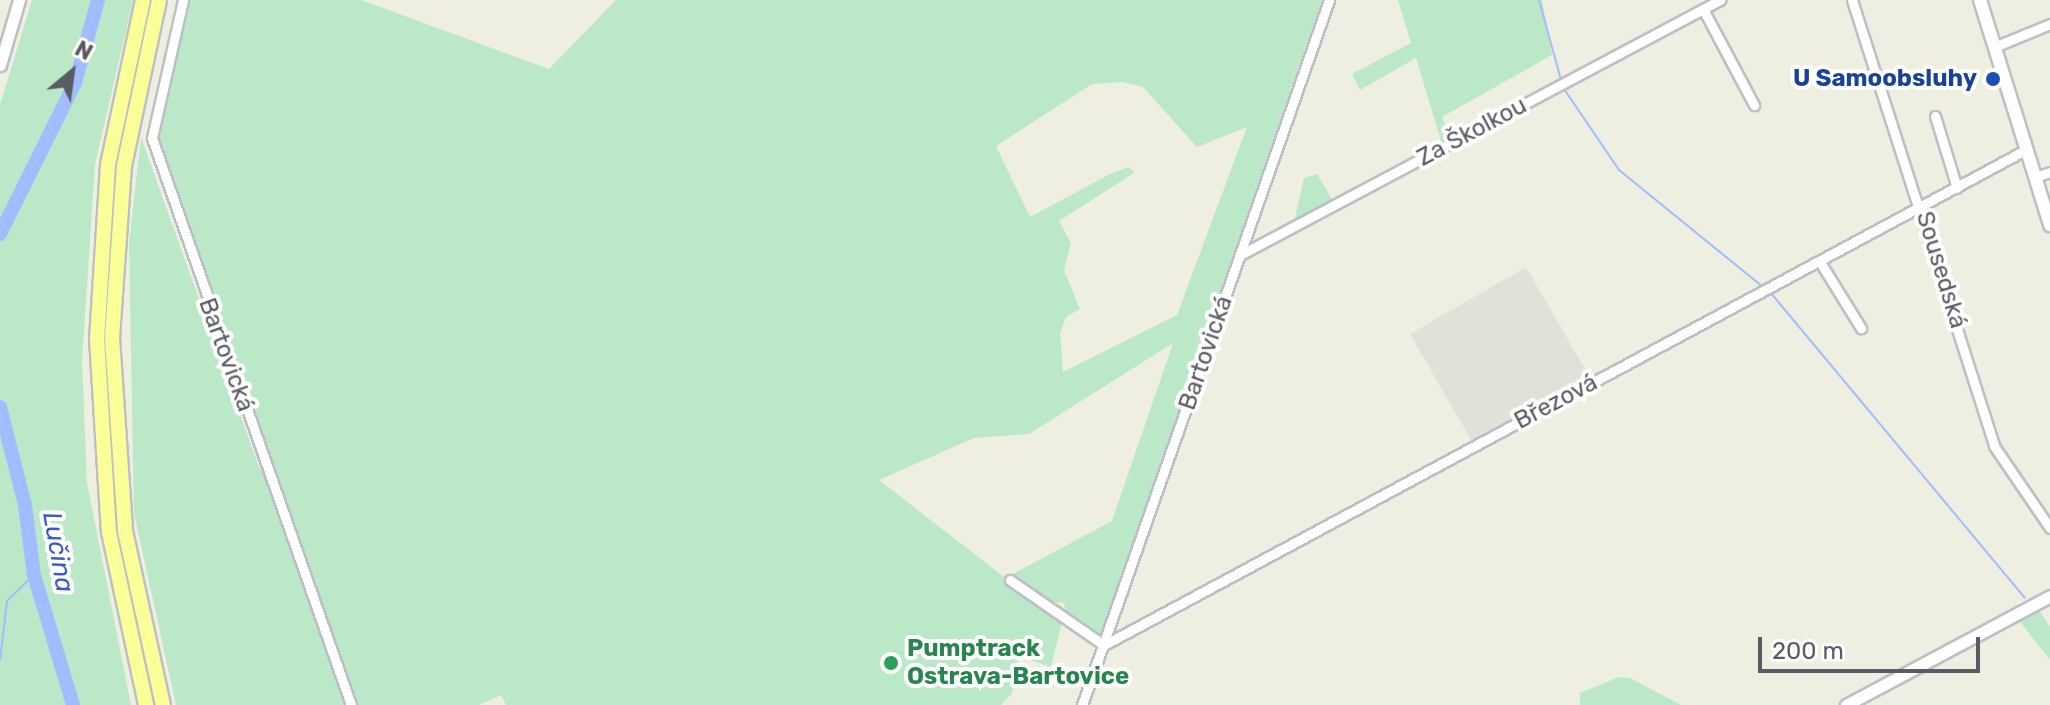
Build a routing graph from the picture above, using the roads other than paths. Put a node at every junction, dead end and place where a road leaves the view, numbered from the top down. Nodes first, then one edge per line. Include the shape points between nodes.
1 (19, 0) edge
2 (143, 0) edge
3 (159, 0) edge
4 (183, 0) edge
5 (1329, 0) edge
6 (1720, 0) edge
7 (1852, 0) edge
8 (1980, 0) edge
9 (1703, 9) junction
10 (2050, 24) edge
11 (1994, 47) junction
12 (0, 65) edge
13 (1754, 105) dead end
14 (1935, 116) dead end
15 (2028, 154) junction
16 (2050, 172) edge
17 (2035, 177) junction
18 (1957, 188) junction
19 (1922, 207) junction
20 (2050, 225) edge
21 (1240, 255) junction
22 (1820, 262) junction
23 (1861, 328) dead end
24 (2050, 528) edge
25 (1010, 580) dead end
26 (2050, 596) edge
27 (1104, 645) junction
28 (146, 705) edge
29 (163, 705) edge
30 (351, 705) edge
31 (1082, 705) edge
32 (1846, 705) edge

1 - 12 street
2 - 28 highway via 108,165 97,351 109,532
3 - 29 highway via 124,166 112,338 125,531
4 - 30 street, Bartovická via 152,138
5 - 21 street, Bartovická
6 - 9 street, Za Školkou
7 - 19 street, Sousedská
8 - 11 main road
9 - 13 street
9 - 21 street, Za Školkou
10 - 11 street
11 - 15 main road
14 - 18 street
15 - 17 main road
15 - 18 street, Březová
16 - 17 street
17 - 20 main road
18 - 19 street, Březová
19 - 22 street, Březová
19 - 24 street, Sousedská via 1994,446
21 - 27 street, Bartovická
22 - 23 street
22 - 27 street, Březová
25 - 27 street
26 - 32 street
27 - 31 street, Bartovická

